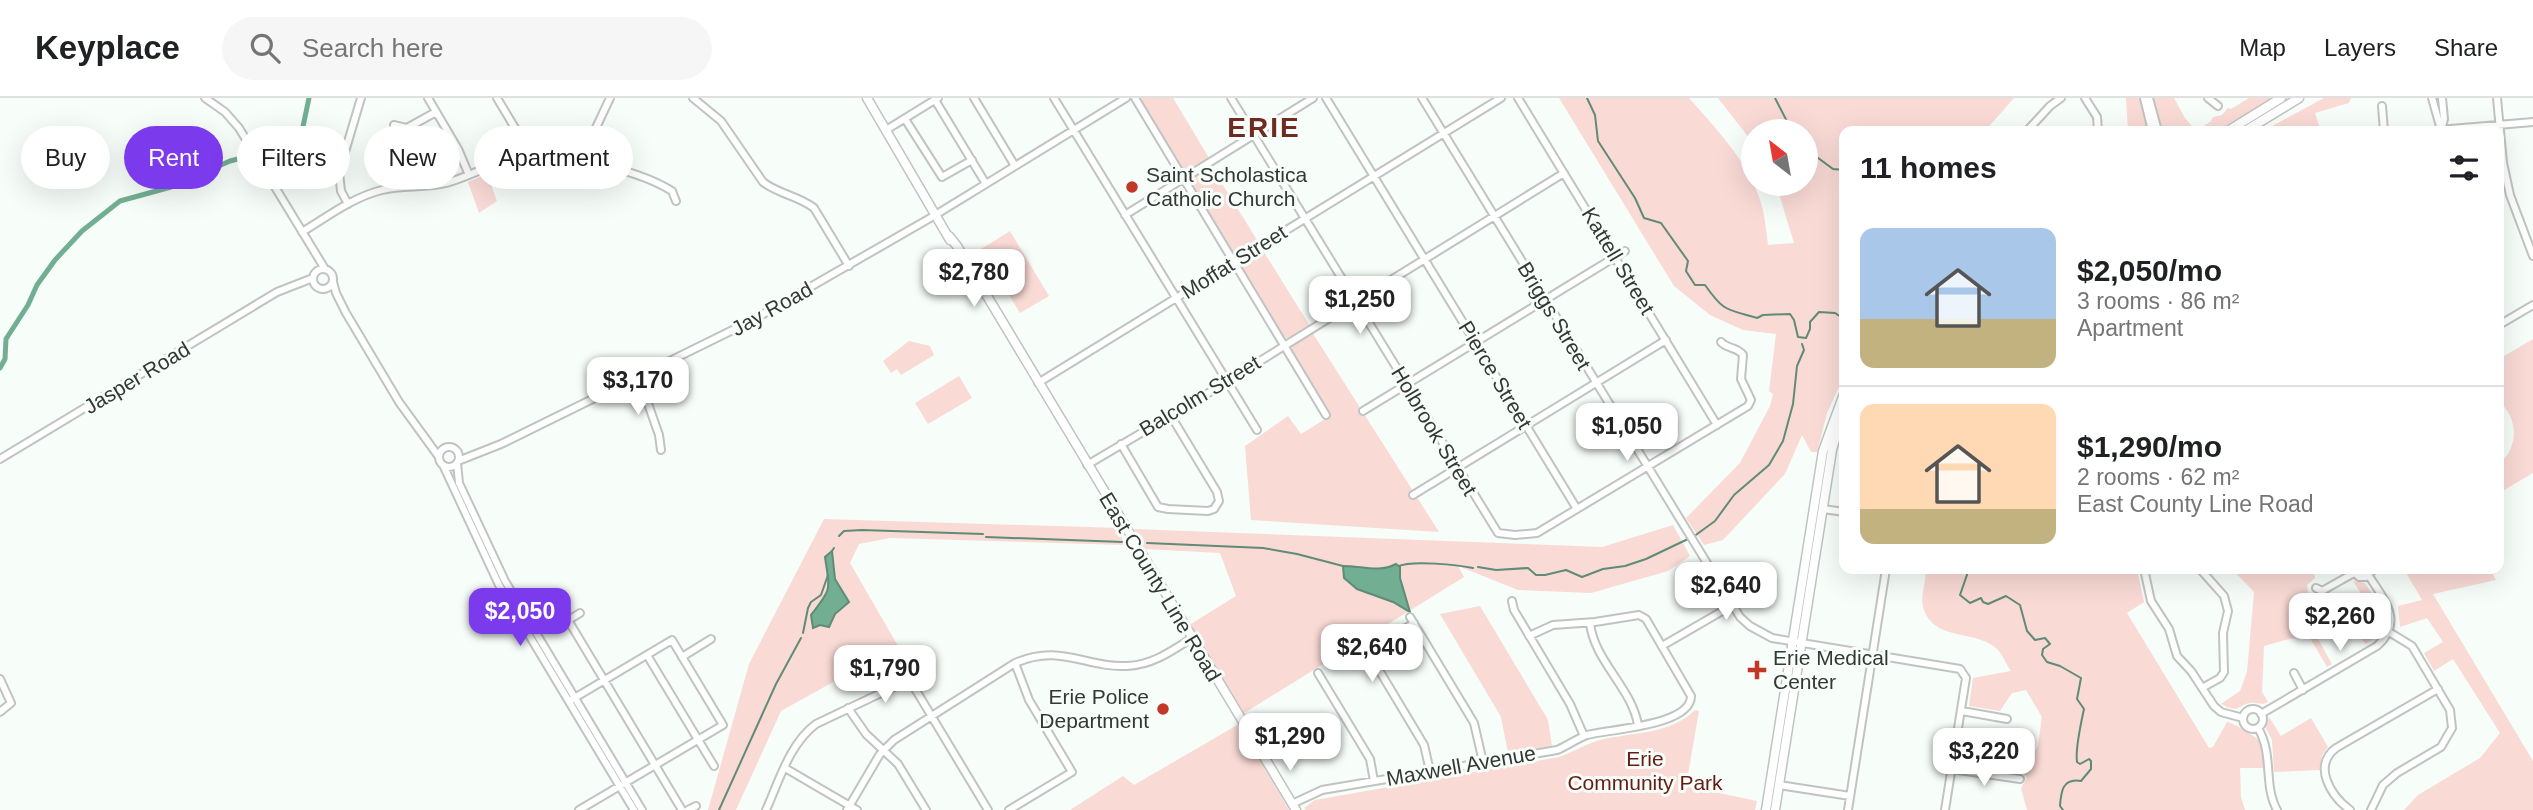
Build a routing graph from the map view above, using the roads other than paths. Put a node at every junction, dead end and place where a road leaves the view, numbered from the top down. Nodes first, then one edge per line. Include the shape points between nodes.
1 (205, 98) edge
2 (361, 98) edge
3 (428, 98) edge
4 (497, 98) edge
5 (610, 98) edge
6 (692, 98) edge
7 (867, 98) edge
8 (974, 98) edge
9 (1054, 98) edge
10 (1126, 98) edge
11 (1135, 98) edge
12 (1231, 98) edge
13 (1313, 98) edge
14 (1326, 98) edge
15 (1422, 98) edge
16 (1501, 98) edge
17 (1518, 98) edge
18 (2061, 98) edge
19 (2085, 98) edge
20 (2144, 98) edge
21 (2149, 98) edge
22 (2208, 98) edge
23 (2281, 98) edge
24 (2299, 98) edge
25 (2431, 98) edge
26 (2442, 98) edge
27 (2497, 98) edge
28 (937, 99) edge
29 (2218, 106) dead end
30 (2382, 106) dead end
31 (436, 112) junction
32 (1541, 115) dead end
33 (905, 119) junction
34 (1532, 121) junction
35 (2533, 122) edge
36 (394, 125) dead end
37 (2500, 125) junction
38 (514, 126) edge
39 (597, 126) edge
40 (2032, 126) edge
41 (2098, 126) edge
42 (2151, 126) edge
43 (2157, 126) edge
44 (2236, 126) edge
45 (2253, 126) edge
46 (2384, 126) edge
47 (2439, 126) edge
48 (2442, 126) edge
49 (2490, 126) edge
50 (886, 131) junction
51 (1073, 131) junction
52 (1443, 134) junction
53 (1254, 135) junction
54 (972, 160) junction
55 (1570, 165) dead end
56 (1015, 166) junction
57 (2504, 168) edge
58 (1563, 172) junction
59 (474, 173) edge
60 (633, 173) edge
61 (469, 175) junction
62 (1374, 176) junction
63 (1184, 178) junction
64 (986, 184) junction
65 (676, 201) dead end
66 (348, 204) junction
67 (936, 214) junction
68 (1125, 215) junction
69 (1494, 216) junction
70 (1305, 219) junction
71 (303, 234) junction
72 (1625, 251) dead end
73 (2533, 256) edge
74 (1614, 257) junction
75 (1424, 259) junction
76 (1234, 262) junction
77 (849, 266) junction
78 (325, 269) junction
79 (314, 275) junction
80 (333, 282) junction
81 (320, 288) junction
82 (273, 295) junction
83 (1176, 298) junction
84 (1545, 300) junction
85 (1355, 302) junction
86 (2533, 305) edge
87 (346, 313) junction
88 (2504, 319) edge
89 (1665, 340) junction
90 (1475, 342) junction
91 (1721, 342) dead end
92 (1284, 346) junction
93 (639, 378) junction
94 (1227, 382) junction
95 (1595, 382) junction
96 (1038, 383) junction
97 (1406, 384) junction
98 (1839, 408) edge
99 (1363, 411) dead end
100 (1326, 415) dead end
101 (1171, 416) junction
102 (1526, 425) junction
103 (1717, 425) junction
104 (1839, 426) edge
105 (1257, 430) dead end
106 (428, 440) junction
107 (1121, 444) junction
108 (447, 447) junction
109 (489, 449) junction
110 (661, 450) dead end
111 (457, 451) junction
112 (439, 457) junction
113 (0, 459) edge
114 (457, 462) junction
115 (1087, 464) junction
116 (443, 465) junction
117 (1647, 467) junction
118 (1457, 468) junction
119 (1413, 495) dead end
120 (1577, 509) junction
121 (1823, 509) junction
122 (1839, 511) edge
123 (1885, 574) edge
124 (2145, 574) edge
125 (2204, 574) edge
126 (2348, 574) edge
127 (2356, 574) edge
128 (2369, 576) joint
129 (2316, 588) dead end
130 (1512, 601) dead end
131 (1731, 606) junction
132 (580, 613) dead end
133 (568, 620) junction
134 (1590, 623) junction
135 (557, 626) dead end
136 (528, 627) junction
137 (2389, 632) junction
138 (1529, 636) junction
139 (1192, 638) junction
140 (711, 639) dead end
141 (1797, 643) junction
142 (1662, 646) junction
143 (1872, 654) junction
144 (647, 655) junction
145 (682, 657) junction
146 (1015, 663) junction
147 (1318, 673) dead end
148 (2294, 673) dead end
149 (0, 679) edge
150 (605, 680) junction
151 (2202, 688) junction
152 (2304, 689) junction
153 (2438, 689) junction
154 (571, 700) junction
155 (848, 708) junction
156 (1962, 711) junction
157 (0, 712) edge
158 (2261, 714) junction
159 (931, 715) junction
160 (2243, 718) junction
161 (2007, 719) dead end
162 (1638, 725) junction
163 (2258, 728) junction
164 (1584, 736) junction
165 (699, 740) junction
166 (884, 750) junction
167 (1483, 762) junction
168 (656, 766) junction
169 (715, 766) dead end
170 (785, 768) junction
171 (1952, 769) junction
172 (1430, 771) junction
173 (2020, 779) dead end
174 (1374, 781) junction
175 (623, 785) junction
176 (1779, 785) junction
177 (1850, 796) junction
178 (696, 806) dead end
179 (1294, 807) edge
180 (848, 808) edge
181 (582, 809) edge
182 (634, 810) edge
183 (642, 810) edge
184 (682, 810) edge
185 (688, 810) edge
186 (766, 810) edge
187 (857, 810) edge
188 (926, 810) edge
189 (988, 810) edge
190 (1009, 810) edge
191 (1766, 810) edge
192 (1775, 810) edge
193 (1848, 810) edge
194 (1945, 810) edge
195 (2277, 810) edge
196 (2350, 810) edge
197 (2371, 810) edge

1 - 71 street via 232,119
2 - 66 street via 339,172
3 - 31 street
4 - 38 street
5 - 39 street
6 - 77 street via 721,121 763,182 814,208
7 - 50 main road, East County Line Road
8 - 56 street
9 - 51 street
10 - 51 street, Jay Road
11 - 63 street
12 - 53 street, Holbrook Street
13 - 53 street
14 - 62 street, Pierce Street
15 - 52 street, Briggs Street
16 - 52 street, Moffat Street
17 - 34 street, Kattell Street
18 - 40 street
19 - 41 street
20 - 42 street
21 - 43 street
22 - 29 street
23 - 44 main road
24 - 45 main road
25 - 47 street
26 - 48 street
27 - 37 street
28 - 33 street
28 - 54 street
30 - 46 street
31 - 36 street via 407,128
31 - 61 street
32 - 34 street
33 - 50 street
33 - 54 street via 939,175
34 - 58 street, Kattell Street
35 - 37 street
37 - 49 street
50 - 67 main road, East County Line Road
51 - 56 street, Jay Road
51 - 68 street
52 - 62 street, Moffat Street
52 - 69 street, Briggs Street
53 - 63 street
53 - 70 street, Holbrook Street
54 - 64 street
55 - 58 street, Balcolm Street
56 - 64 street, Jay Road
57 - 73 street
58 - 69 street, Balcolm Street
58 - 74 street, Kattell Street
59 - 61 street
60 - 65 street via 672,191
61 - 66 street via 446,183 385,189
62 - 70 street, Moffat Street
62 - 75 street, Pierce Street
63 - 68 street
63 - 76 street
64 - 67 street, Jay Road
66 - 71 street
67 - 77 street, Jay Road
67 - 96 main road, East County Line Road
68 - 83 street
69 - 75 street, Balcolm Street
69 - 84 street, Briggs Street
70 - 76 street, Moffat Street
70 - 85 street, Holbrook Street
71 - 78 street
71 - 79 street via 314,261
72 - 74 street
74 - 84 street
74 - 89 street, Kattell Street
75 - 85 street, Balcolm Street
75 - 90 street, Pierce Street
76 - 83 street, Moffat Street
76 - 92 street
77 - 93 street, Jay Road
78 - 79 street
78 - 80 street
79 - 81 street
79 - 82 street, Jasper Road
80 - 81 street
80 - 87 street
81 - 82 street, Jasper Road via 305,285
81 - 87 street
82 - 113 street, Jasper Road
83 - 94 street
83 - 96 street, Moffat Street
84 - 90 street
84 - 95 street, Briggs Street
85 - 92 street, Balcolm Street
85 - 97 street, Holbrook Street
86 - 88 street
87 - 106 street via 416,429
89 - 95 street
89 - 103 street, Kattell Street
90 - 97 street
90 - 102 street, Pierce Street
91 - 103 street via 1742,352 1741,379 1751,400
92 - 94 street, Balcolm Street
92 - 100 street
93 - 109 street, Jay Road
93 - 110 street
94 - 101 street, Balcolm Street
94 - 105 street
95 - 102 street
95 - 117 street, Briggs Street
96 - 115 main road, East County Line Road
97 - 99 street
97 - 118 street, Holbrook Street
98 - 141 main road via 1823,451
101 - 107 street, Balcolm Street
101 - 107 street via 1217,492 1219,501 1214,509 1158,507
102 - 118 street
102 - 120 street, Pierce Street
103 - 117 street
104 - 121 main road
106 - 108 street
106 - 112 street
107 - 115 street, Balcolm Street
108 - 111 street
108 - 112 street
109 - 111 street, Jay Road
109 - 114 street, Jay Road
111 - 114 street
112 - 116 street
114 - 116 street
114 - 136 street via 459,483
115 - 139 main road, East County Line Road
116 - 136 street via 486,559
117 - 120 street
117 - 131 street, Briggs Street
118 - 119 street
118 - 120 street, Holbrook Street via 1501,534 1535,534
121 - 122 street
121 - 141 main road
123 - 143 street
124 - 151 street via 2151,601 2169,629 2177,656
125 - 151 street via 2224,596 2228,611 2223,632 2224,672
126 - 129 street via 2322,591
127 - 128 street
128 - 137 street via 2390,611
130 - 138 street
131 - 141 street, Briggs Street via 1762,634
131 - 142 street
132 - 133 street
133 - 135 street
133 - 150 street
134 - 138 street via 1553,625
134 - 142 street via 1639,615
134 - 162 street via 1594,640 1635,710
136 - 154 street
137 - 152 street via 2377,646
137 - 153 street via 2412,646
138 - 164 street
139 - 146 street via 1156,659 1129,666 1063,654
139 - 179 main road, East County Line Road
140 - 145 street
141 - 143 street, Briggs Street
141 - 176 main road
141 - 191 main road
142 - 162 street, Maxwell Avenue via 1691,701 1666,720
143 - 156 street, Briggs Street via 1960,669 1966,678
143 - 177 street
144 - 145 street via 672,640
144 - 150 street
144 - 165 street
145 - 165 street via 723,725
146 - 159 street
146 - 190 street via 1029,700 1072,772
147 - 174 street via 1370,759
148 - 152 street
149 - 157 street via 11,703
150 - 154 street
150 - 168 street
151 - 160 street via 2221,712
152 - 158 street
153 - 196 street via 2327,756 2328,784
153 - 197 street via 2453,719 2450,735 2441,747 2383,785
154 - 175 street
155 - 159 street via 904,682 914,687
155 - 166 street
155 - 170 street via 807,730
156 - 161 street
156 - 171 street
158 - 160 street via 2249,710
158 - 163 street
159 - 166 street
159 - 189 street
160 - 163 street via 2249,729
162 - 164 street, Maxwell Avenue
163 - 195 street via 2266,742 2271,796
164 - 167 street, Maxwell Avenue via 1557,750
165 - 168 street
165 - 169 street
166 - 180 street
166 - 188 street
167 - 172 street, Maxwell Avenue
167 - 172 street via 1474,723 1412,620 1372,653 1424,745
168 - 175 street
168 - 184 street
170 - 180 street
170 - 186 street
171 - 173 street
171 - 194 street
172 - 174 street, Maxwell Avenue
174 - 179 street, Maxwell Avenue via 1322,790
175 - 181 street
175 - 182 street
175 - 183 street
176 - 177 street
176 - 192 main road
177 - 193 street
178 - 185 street
180 - 187 street

